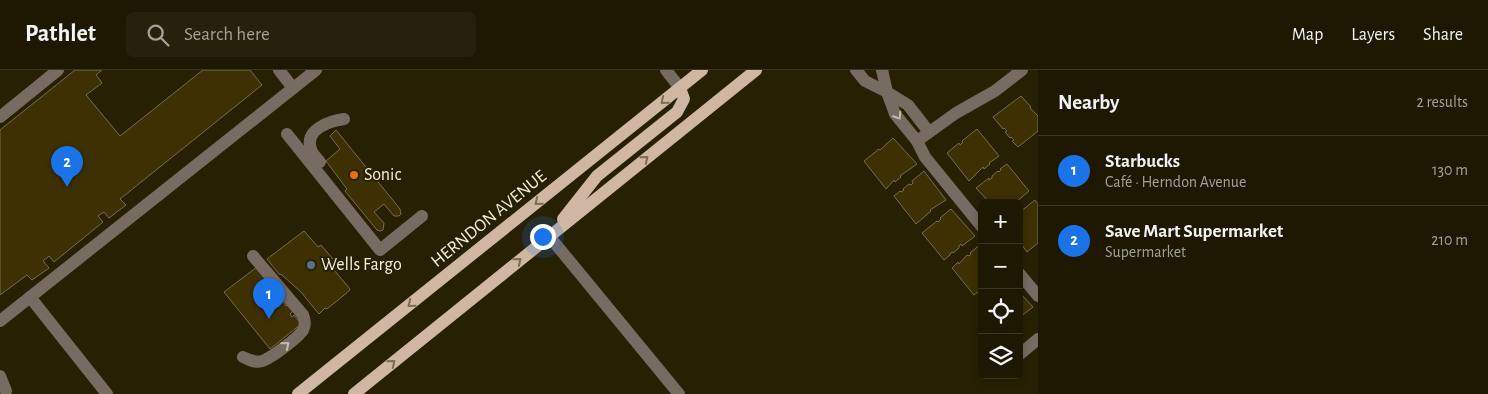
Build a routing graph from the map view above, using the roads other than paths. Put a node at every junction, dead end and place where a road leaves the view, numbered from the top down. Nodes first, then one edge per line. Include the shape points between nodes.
1 (58, 70) edge
2 (279, 70) edge
3 (316, 70) edge
4 (666, 70) edge
5 (702, 70) edge
6 (756, 70) edge
7 (856, 70) edge
8 (882, 70) edge
9 (1022, 70) edge
10 (1007, 74) edge
11 (293, 88) junction
12 (680, 88) junction
13 (887, 92) junction
14 (0, 117) edge
15 (344, 119) dead end
16 (929, 132) junction
17 (287, 134) dead end
18 (917, 141) junction
19 (422, 216) dead end
20 (978, 222) edge
21 (399, 234) junction
22 (549, 236) junction
23 (253, 256) dead end
24 (1023, 278) edge
25 (1038, 296) edge
26 (30, 297) junction
27 (0, 321) edge
28 (1038, 339) edge
29 (1023, 352) edge
30 (243, 357) dead end
31 (0, 376) edge
32 (5, 391) edge
33 (107, 394) edge
34 (298, 394) edge
35 (354, 394) edge
36 (679, 394) edge

1 - 14 street
2 - 11 street
3 - 11 street
4 - 12 street
5 - 12 main road, HERNDON AVENUE
22 -> 6 main road
7 - 13 street via 865,81
8 - 13 street
9 - 10 street
10 - 16 street via 995,91
11 - 26 street
12 - 22 main road via 684,99 677,112 597,176
12 -> 34 main road, HERNDON AVENUE
13 - 16 street via 908,105
13 -> 18 street via 894,114
15 - 21 street via 332,120 318,129 309,140 311,150 380,237
16 - 18 street
17 - 21 street via 380,250
18 - 20 street via 925,157
19 - 21 street
35 -> 22 main road
22 - 36 street
30 -> 23 street via 259,362 267,359 302,332 305,324 303,315
24 - 25 street
26 - 27 street
26 - 33 street
28 - 29 street
31 - 32 street

